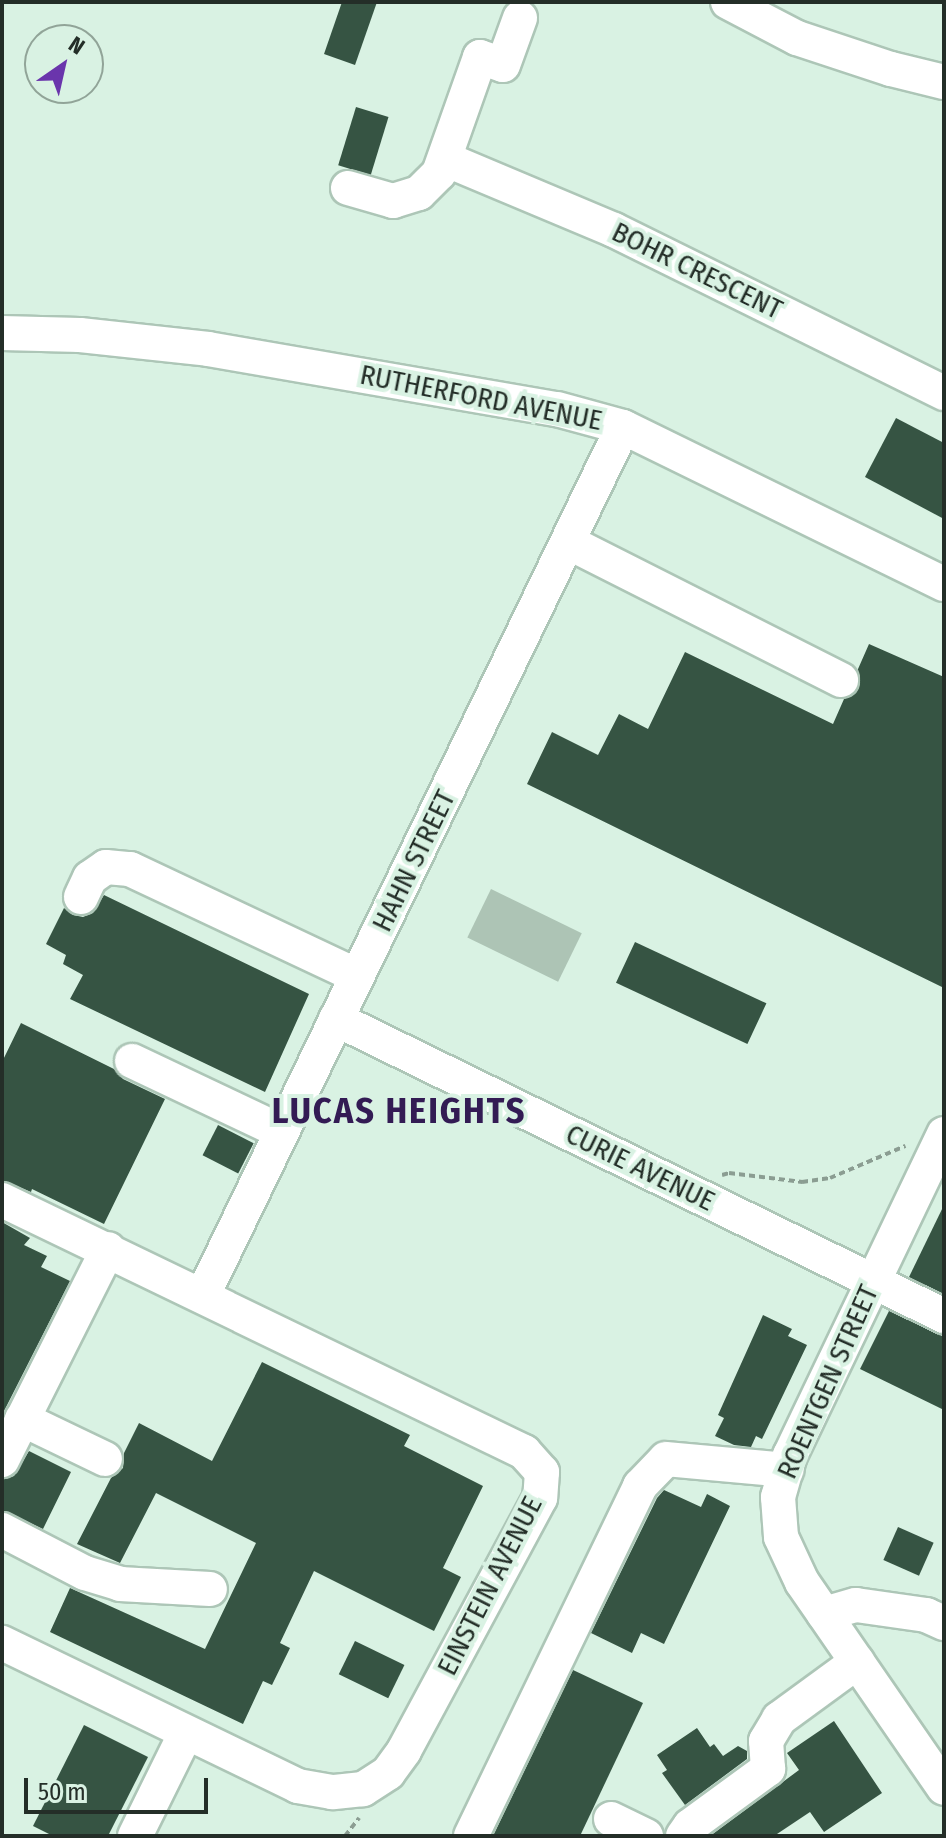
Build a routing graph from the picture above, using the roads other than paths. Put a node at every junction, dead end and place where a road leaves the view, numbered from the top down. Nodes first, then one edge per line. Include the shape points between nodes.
1 (728, 2) edge
2 (520, 18) dead end
3 (944, 82) edge
4 (445, 159) junction
5 (348, 188) dead end
6 (2, 310) edge
7 (2, 333) edge
8 (80, 335) junction
9 (944, 393) edge
10 (623, 427) junction
11 (568, 542) junction
12 (944, 584) edge
13 (841, 680) dead end
14 (81, 897) dead end
15 (357, 976) junction
16 (336, 1019) junction
17 (132, 1061) dead end
18 (280, 1131) junction
19 (930, 1138) edge
20 (2, 1200) edge
21 (108, 1249) junction
22 (872, 1281) junction
23 (203, 1295) junction
24 (944, 1316) edge
25 (22, 1419) junction
26 (105, 1459) dead end
27 (2, 1460) edge
28 (786, 1470) junction
29 (2, 1530) edge
30 (210, 1589) dead end
31 (824, 1614) junction
32 (944, 1623) edge
33 (2, 1643) edge
34 (857, 1662) junction
35 (186, 1733) junction
36 (944, 1788) edge
37 (611, 1819) dead end
38 (135, 1836) edge
39 (471, 1836) edge
40 (646, 1836) edge
41 (683, 1836) edge

1 - 3 lane via 797,38
2 - 4 lane via 503,65 480,57
4 - 5 lane via 419,193 393,201
4 - 9 lane, BOHR CRESCENT via 614,230
6 - 8 lane, RUTHERFORD AVENUE
7 - 8 lane, RUTHERFORD AVENUE
8 - 10 lane, RUTHERFORD AVENUE via 381,377 557,409
10 - 11 lane, HAHN STREET
10 - 12 lane, RUTHERFORD AVENUE
11 - 13 lane
11 - 15 lane, HAHN STREET
14 - 15 lane via 90,878 106,867 130,869
15 - 16 lane, HAHN STREET
16 - 18 lane, HAHN STREET
16 - 22 lane, CURIE AVENUE
17 - 18 lane
18 - 23 lane, HAHN STREET
19 - 22 lane, ROENTGEN STREET
20 - 21 lane, EINSTEIN AVENUE
21 - 23 lane, EINSTEIN AVENUE
21 - 25 lane
22 - 24 lane, CURIE AVENUE
22 - 28 lane, ROENTGEN STREET
23 - 35 lane, EINSTEIN AVENUE via 524,1452 542,1472 540,1498 388,1773 363,1789 332,1792 298,1786
25 - 26 lane
25 - 27 lane
28 - 31 lane, ROENTGEN STREET via 778,1497 781,1537
28 - 39 lane via 666,1459 640,1486
29 - 30 lane via 85,1573 120,1584
31 - 32 lane via 856,1605 926,1615
31 - 34 lane, ROENTGEN STREET
33 - 35 lane, EINSTEIN AVENUE
34 - 36 lane, ROENTGEN STREET
34 - 41 lane via 779,1719 766,1741 768,1769
35 - 38 lane
37 - 40 lane

